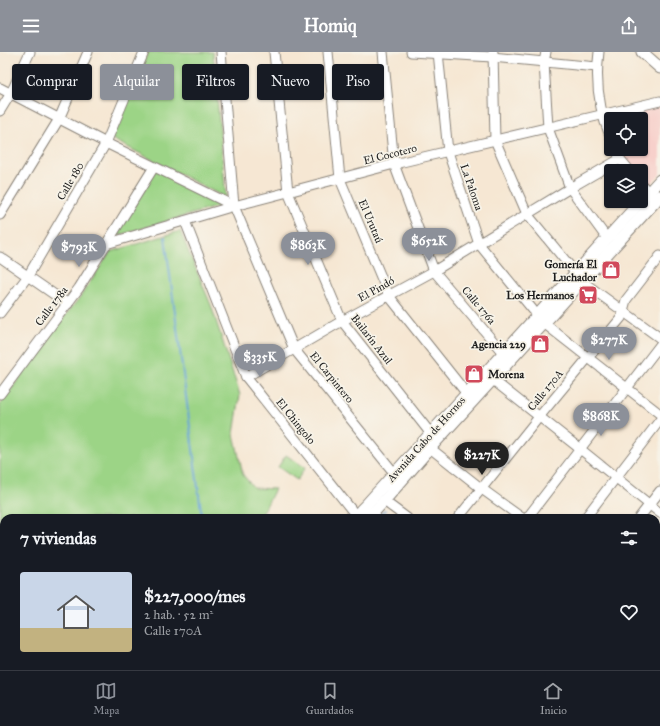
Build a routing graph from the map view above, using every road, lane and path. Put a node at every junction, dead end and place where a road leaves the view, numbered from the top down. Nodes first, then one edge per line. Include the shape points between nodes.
1 (30, 52) edge
2 (88, 52) edge
3 (144, 52) edge
4 (221, 52) edge
5 (274, 52) edge
6 (328, 52) edge
7 (383, 52) edge
8 (411, 52) edge
9 (546, 52) edge
10 (599, 52) edge
11 (642, 52) edge
12 (438, 53) edge
13 (492, 54) edge
14 (544, 62) junction
15 (597, 68) junction
16 (660, 68) edge
17 (0, 88) edge
18 (11, 94) junction
19 (660, 100) edge
20 (0, 111) edge
21 (602, 114) junction
22 (59, 119) junction
23 (604, 119) edge
24 (548, 128) junction
25 (495, 140) junction
26 (106, 143) junction
27 (448, 152) junction
28 (619, 156) edge
29 (620, 159) junction
30 (394, 164) junction
31 (624, 164) edge
32 (154, 167) junction
33 (340, 179) junction
34 (660, 180) edge
35 (570, 188) junction
36 (288, 192) junction
37 (651, 199) edge
38 (234, 206) junction
39 (527, 214) junction
40 (0, 215) edge
41 (185, 221) junction
42 (603, 233) dead end
43 (106, 244) junction
44 (479, 244) junction
45 (660, 256) edge
46 (0, 257) edge
47 (434, 271) junction
48 (28, 276) junction
49 (579, 277) junction
50 (389, 296) junction
51 (68, 304) junction
52 (533, 310) dead end
53 (622, 310) junction
54 (0, 313) edge
55 (342, 321) junction
56 (544, 324) junction
57 (660, 338) edge
58 (660, 344) edge
59 (294, 349) junction
60 (587, 358) junction
61 (506, 359) junction
62 (246, 377) junction
63 (493, 380) junction
64 (626, 388) junction
65 (0, 394) edge
66 (467, 394) junction
67 (660, 414) edge
68 (539, 417) junction
69 (660, 420) edge
70 (433, 441) junction
71 (580, 448) junction
72 (396, 474) junction
73 (617, 478) junction
74 (482, 489) junction
75 (660, 491) edge
76 (384, 501) junction
77 (650, 504) junction
78 (355, 514) edge
79 (359, 514) edge
80 (372, 514) edge
81 (402, 514) edge
82 (461, 514) edge
83 (516, 514) edge
84 (530, 514) edge
85 (588, 514) edge
86 (643, 514) edge
87 (660, 514) edge

1 - 18 street
2 - 22 street
3 - 26 street, Calle 180
4 - 38 street, El Carpintero
5 - 36 street, Bailarín Azul
6 - 33 street, El Urutaú
7 - 30 street, Calle 176a
8 - 12 street
9 - 14 street
10 - 15 street
11 - 16 main road
12 - 13 street
12 - 27 street, La Paloma
13 - 14 street
13 - 25 street
14 - 15 street
14 - 24 street
15 - 21 street
17 - 18 street
18 - 20 street
18 - 22 street
19 - 21 street, El Cocotero
21 - 23 street
21 - 24 street, El Cocotero
22 - 26 street
22 - 40 street
24 - 25 street, El Cocotero
24 - 35 street
25 - 27 street, El Cocotero
25 - 39 street
26 - 32 street
26 - 48 street, Calle 180
27 - 30 street, El Cocotero
27 - 44 street, La Paloma
28 - 29 street
29 - 31 street
29 - 35 street, El Pindó
30 - 33 street, El Cocotero
30 - 47 street, Calle 176a
32 - 38 street
32 - 43 street, Calle 178a
33 - 36 street, El Cocotero
33 - 50 street, El Urutaú
34 - 37 main road, Avenida Cabo de Hornos
35 - 39 street, El Pindó
35 - 42 street
36 - 38 street, El Cocotero
36 - 55 street, Bailarín Azul
37 - 49 main road, Avenida Cabo de Hornos
37 - 49 main road, Avenida Cabo de Hornos
38 - 41 street, El Cocotero
38 - 59 street, El Carpintero
39 - 44 street, El Pindó
39 - 49 street
41 - 43 street, El Cocotero
41 - 62 street, El Chingolo
43 - 51 street, Calle 178a
44 - 47 street, El Pindó
44 - 52 street, La Paloma
45 - 53 street, Calle 170A via 626,300
46 - 48 street
47 - 50 street, El Pindó
47 - 61 street, Calle 176a
48 - 51 street
48 - 54 street, Calle 180
49 - 53 street
49 - 56 main road, Avenida Cabo de Hornos
49 - 61 main road, Avenida Cabo de Hornos
50 - 55 street, El Pindó
50 - 66 street, El Urutaú
51 - 65 street, Calle 178a
53 - 57 street
53 - 60 street, Calle 170A via 621,318
55 - 59 street, El Pindó
55 - 70 street, Bailarín Azul
56 - 60 street
56 - 61 main road, Avenida Cabo de Hornos
58 - 64 street
59 - 62 street, El Pindó
59 - 72 street, El Carpintero
60 - 64 street
60 - 68 street, Calle 170A
61 - 63 main road, Avenida Cabo de Hornos
61 - 66 main road, Avenida Cabo de Hornos
62 - 78 street, El Chingolo
63 - 68 street
63 - 70 main road, Avenida Cabo de Hornos
64 - 67 street
64 - 71 street
66 - 70 main road, Avenida Cabo de Hornos
68 - 71 street
68 - 74 street, Calle 170A
69 - 73 street
70 - 72 main road, Avenida Cabo de Hornos
70 - 74 street, Bailarín Azul
70 - 76 main road, Avenida Cabo de Hornos
71 - 73 street
71 - 84 street
72 - 79 main road, Avenida Cabo de Hornos
73 - 77 street
73 - 85 street
74 - 82 street, Calle 170A
74 - 83 street, Bailarín Azul
75 - 77 street
76 - 80 main road, Avenida Cabo de Hornos
76 - 81 street
77 - 86 street
77 - 87 street

